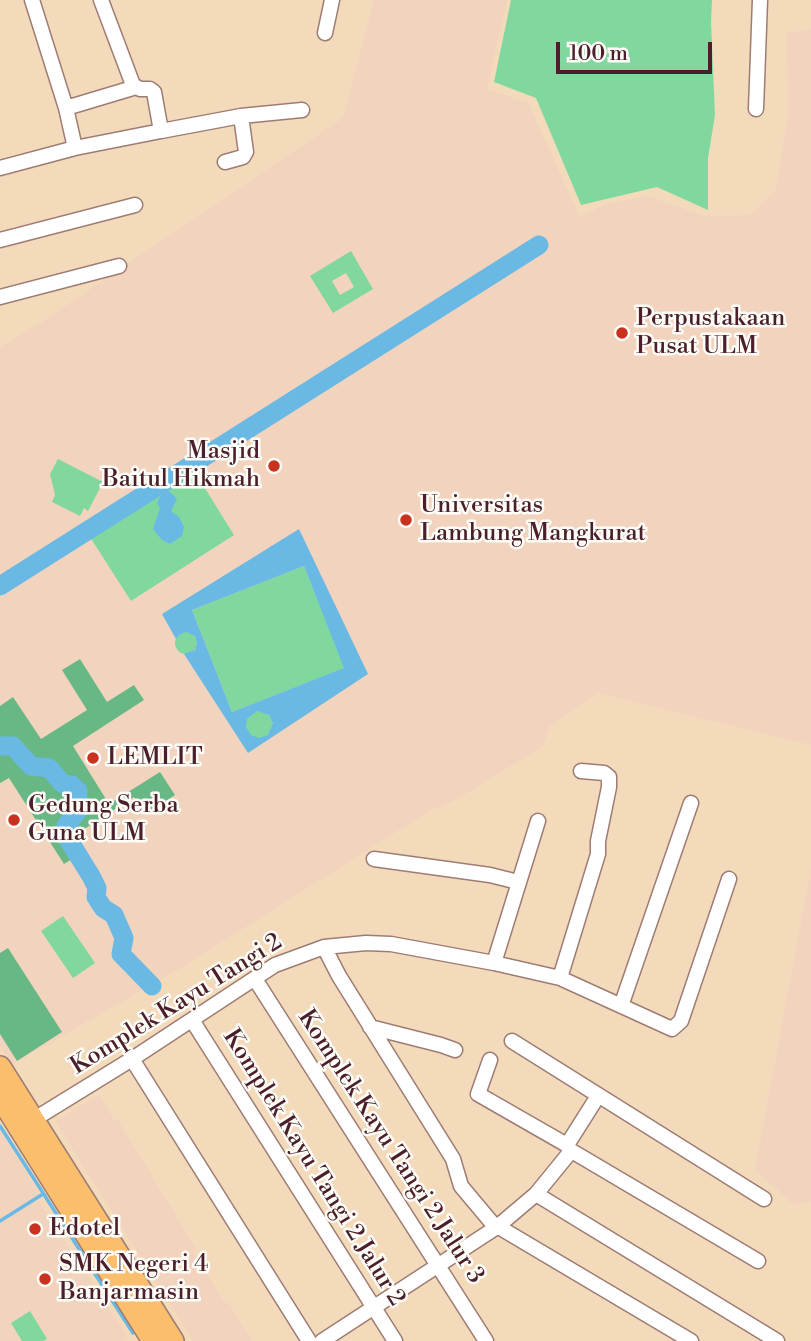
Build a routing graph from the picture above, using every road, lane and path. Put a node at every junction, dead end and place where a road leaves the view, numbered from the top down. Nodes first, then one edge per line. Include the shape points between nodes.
1 (32, 0) edge
2 (101, 0) edge
3 (332, 0) edge
4 (760, 0) edge
5 (325, 33) dead end
6 (136, 88) junction
7 (66, 108) junction
8 (756, 109) dead end
9 (302, 110) dead end
10 (241, 116) junction
11 (161, 131) junction
12 (75, 148) junction
13 (225, 162) dead end
14 (0, 168) edge
15 (135, 205) dead end
16 (72, 230) dead end
17 (0, 240) edge
18 (0, 248) edge
19 (119, 265) dead end
20 (0, 297) edge
21 (581, 771) dead end
22 (691, 803) dead end
23 (538, 821) dead end
24 (374, 859) dead end
25 (729, 879) dead end
26 (519, 882) junction
27 (324, 947) junction
28 (494, 963) junction
29 (560, 978) junction
30 (255, 979) junction
31 (621, 1006) junction
32 (192, 1020) junction
33 (370, 1027) junction
34 (512, 1041) dead end
35 (455, 1050) dead end
36 (132, 1059) junction
37 (490, 1060) dead end
38 (0, 1067) edge
39 (598, 1096) junction
40 (0, 1097) edge
41 (33, 1120) junction
42 (569, 1147) junction
43 (536, 1194) junction
44 (764, 1199) dead end
45 (497, 1227) junction
46 (758, 1261) dead end
47 (439, 1266) junction
48 (374, 1308) junction
49 (145, 1338) edge
50 (173, 1341) edge
51 (309, 1341) edge
52 (322, 1341) edge
53 (395, 1341) edge
54 (486, 1341) edge
55 (691, 1341) edge
56 (777, 1341) edge

1 - 7 street
2 - 6 street
3 - 5 street
4 - 8 street
6 - 7 street
6 - 11 street via 153,91
7 - 12 street
9 - 10 street
10 - 11 street
10 - 13 street via 246,154
11 - 12 street
12 - 14 street
15 - 17 street
16 - 18 street
19 - 20 street
21 - 29 street via 604,772 610,787 595,866
22 - 31 street
23 - 26 street
24 - 26 street
25 - 31 street, Komplek Kayu Tangi 2 via 681,1021 672,1028
26 - 28 street
27 - 28 street, Komplek Kayu Tangi 2 via 384,944
27 - 30 street, Komplek Kayu Tangi 2 via 275,965
27 - 33 street
28 - 29 street, Komplek Kayu Tangi 2
29 - 31 street, Komplek Kayu Tangi 2
30 - 32 street, Komplek Kayu Tangi 2
30 - 47 street, Komplek Kayu Tangi 2 Jalur 3
32 - 36 street, Komplek Kayu Tangi 2
32 - 48 street, Komplek Kayu Tangi 2 Jalur 2
33 - 35 street
33 - 45 street via 453,1159 461,1186
34 - 39 street
36 - 41 street, Komplek Kayu Tangi 2
36 - 51 street
37 - 42 street via 478,1094
38 - 41 highway
39 - 42 street
39 - 44 street
40 - 49 highway
41 - 50 highway
42 - 43 street
42 - 46 street
43 - 45 street
43 - 56 street
45 - 47 street
45 - 55 street
47 - 48 street
47 - 54 street, Komplek Kayu Tangi 2 Jalur 3
48 - 52 street
48 - 53 street, Komplek Kayu Tangi 2 Jalur 2

